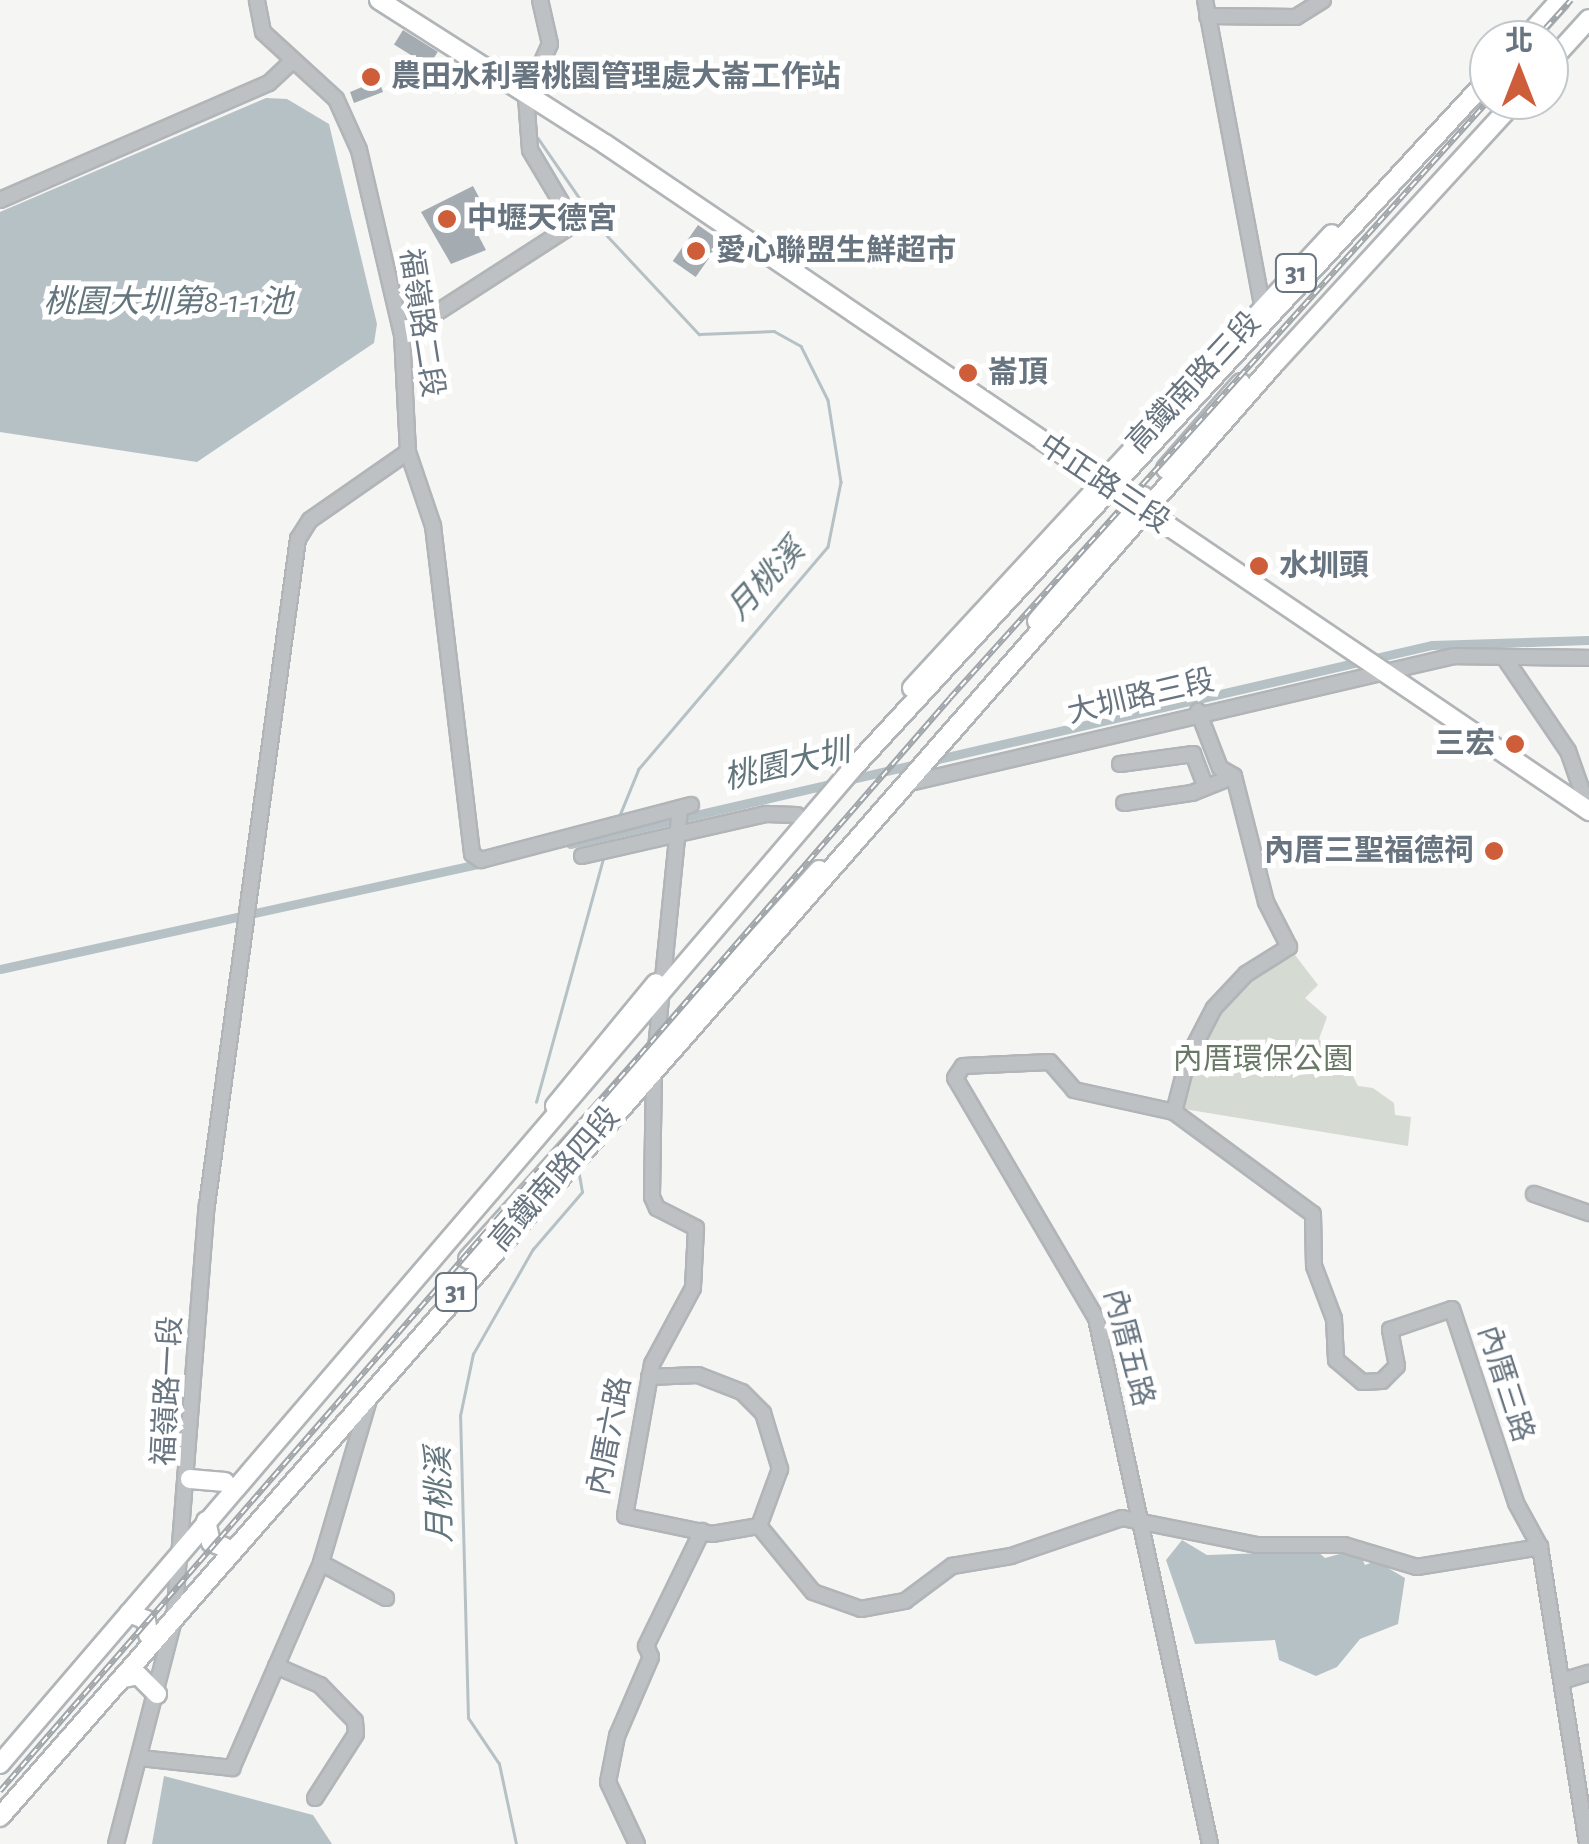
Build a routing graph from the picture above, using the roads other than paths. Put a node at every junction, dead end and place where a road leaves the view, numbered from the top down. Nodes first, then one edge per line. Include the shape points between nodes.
1 (257, 0) edge
2 (379, 0) edge
3 (540, 0) edge
4 (1205, 0) edge
5 (1323, 0) edge
6 (1548, 0) edge
7 (1560, 0) edge
8 (1589, 6) edge
9 (1207, 16) junction
10 (1589, 19) edge
11 (1530, 20) edge
12 (1542, 20) edge
13 (1569, 28) edge
14 (1569, 41) edge
15 (293, 61) junction
16 (1469, 86) edge
17 (526, 98) junction
18 (1469, 100) edge
19 (1485, 120) edge
20 (1498, 120) edge
21 (1421, 138) junction
22 (1405, 170) junction
23 (0, 200) edge
24 (1263, 310) junction
25 (402, 335) junction
26 (408, 452) junction
27 (1109, 486) junction
28 (1141, 508) junction
29 (1504, 657) junction
30 (1589, 658) edge
31 (1376, 668) junction
32 (1198, 710) junction
33 (1120, 764) dead end
34 (1234, 776) junction
35 (912, 779) junction
36 (1204, 782) junction
37 (1124, 803) dead end
38 (804, 808) junction
39 (1589, 811) edge
40 (680, 830) junction
41 (582, 856) dead end
42 (734, 908) junction
43 (700, 931) junction
44 (744, 950) junction
45 (668, 969) junction
46 (664, 990) junction
47 (719, 998) junction
48 (654, 1058) junction
49 (1174, 1112) junction
50 (537, 1128) junction
51 (517, 1169) junction
52 (1534, 1194) dead end
53 (1589, 1213) edge
54 (492, 1251) junction
55 (440, 1292) junction
56 (649, 1377) junction
57 (373, 1386) junction
58 (190, 1480) junction
59 (225, 1482) junction
60 (196, 1522) junction
61 (1141, 1525) junction
62 (759, 1526) junction
63 (702, 1531) junction
64 (184, 1546) junction
65 (224, 1547) junction
66 (1540, 1548) junction
67 (321, 1562) junction
68 (386, 1598) dead end
69 (175, 1612) junction
70 (129, 1613) junction
71 (148, 1635) junction
72 (276, 1666) junction
73 (1589, 1674) edge
74 (124, 1678) junction
75 (1562, 1680) junction
76 (158, 1694) junction
77 (2, 1757) edge
78 (140, 1758) junction
79 (316, 1798) dead end
80 (0, 1802) edge
81 (0, 1817) edge
82 (116, 1844) edge
83 (638, 1844) edge
84 (1210, 1844) edge
85 (1587, 1844) edge

1 - 15 street, 福嶺路二段 via 263,32
2 - 17 main road, 中正路三段
3 - 17 street via 550,44
4 - 9 street
5 - 9 street via 1296,16
6 - 11 main road
7 - 12 main road
8 - 13 main road
9 - 24 street
10 - 14 main road
15 - 23 street via 268,83
15 - 25 street, 福嶺路二段 via 347,119
16 - 21 main road, 高鐵南路三段 / 31
17 - 25 street via 530,150 572,214 570,232
17 - 27 main road, 中正路三段
18 - 22 main road, 高鐵南路三段 / 31
19 - 28 main road, 高鐵南路三段 / 31
20 - 28 main road, 高鐵南路三段 / 31
21 - 22 main road
21 - 24 main road, 高鐵南路三段 / 31
22 - 27 main road, 高鐵南路三段 / 31
24 - 27 main road, 高鐵南路三段 / 31
25 - 26 street, 福嶺路二段
26 - 40 street, 福嶺路二段 via 433,526 470,849 480,860 684,807
26 - 58 street, 福嶺路一段 via 310,520 298,538 250,934 207,1205
27 - 28 main road, 中正路三段
27 - 38 main road, 31
27 - 42 main road, 高鐵南路四段 / 31
28 - 31 main road, 中正路三段
28 - 35 main road, 31
29 - 30 street, 大圳路三段
29 - 31 street, 大圳路三段 via 1454,656
29 - 39 street via 1568,751
31 - 32 street, 大圳路三段
31 - 39 main road, 中正路三段
32 - 34 street via 1220,768
32 - 35 street, 大圳路三段
33 - 36 street via 1193,754
34 - 36 street
34 - 49 street via 1266,902 1289,948 1246,974 1214,1008 1188,1058
35 - 44 main road, 高鐵南路四段 / 31
35 - 47 main road, 高鐵南路四段 / 31
36 - 37 street via 1192,793
38 - 40 street
38 - 43 main road, 高鐵南路四段 / 31
40 - 41 street
40 - 45 street
42 - 43 main road
42 - 46 main road, 高鐵南路四段 / 31
43 - 45 main road, 高鐵南路四段 / 31
44 - 47 main road
44 - 48 main road, 高鐵南路四段 / 31
45 - 46 street
45 - 50 main road, 高鐵南路四段 / 31
46 - 48 street
46 - 51 main road, 高鐵南路四段 / 31
47 - 48 main road, 高鐵南路四段 / 31
48 - 54 main road, 高鐵南路四段 / 31
48 - 55 main road, 高鐵南路四段 / 31
48 - 56 street, 內厝六路 via 652,1197 696,1228 693,1288
49 - 61 street, 內厝五路 via 1074,1090 1050,1062 964,1066 955,1078 1085,1289
49 - 66 street, 內厝三路 via 1313,1214 1314,1266 1334,1320 1336,1360 1352,1376 1391,1376 1397,1366 1390,1330 1452,1309 1516,1504
50 - 51 main road
50 - 59 main road, 高鐵南路四段 / 31
51 - 60 main road, 高鐵南路四段 / 31
52 - 53 street
54 - 55 main road
54 - 57 main road, 高鐵南路四段 / 31
55 - 65 main road, 高鐵南路四段 / 31
56 - 62 street via 698,1375 742,1392 763,1413 780,1469
56 - 63 street, 內厝六路 via 621,1509
57 - 67 street
57 - 69 main road, 高鐵南路四段 / 31
58 - 59 main road
58 - 60 street, 福嶺路一段
59 - 60 main road, 高鐵南路四段 / 31
60 - 64 main road, 高鐵南路四段 / 31
60 - 65 main road
60 - 77 main road, 高鐵南路四段 / 31
61 - 62 street via 1122,1518 1011,1556 952,1566 905,1601 861,1609 814,1592
61 - 66 street via 1257,1545 1344,1546 1417,1567
61 - 84 street, 內厝五路
62 - 63 street, 內厝六路
63 - 83 street via 646,1646 650,1657 617,1736 608,1782
64 - 69 street
64 - 70 main road, 高鐵南路四段 / 31
65 - 69 main road, 高鐵南路四段 / 31
66 - 75 street, 內厝三路
67 - 68 street
67 - 72 street
69 - 71 main road, 高鐵南路四段 / 31
69 - 74 main road, 高鐵南路四段 / 31
69 - 76 street
70 - 71 main road via 146,1620
70 - 77 main road, 高鐵南路四段 / 31
71 - 80 main road, 高鐵南路四段 / 31
72 - 78 street via 232,1768
72 - 79 street via 320,1685 355,1721 356,1734
73 - 75 street
74 - 76 main road via 138,1675
74 - 81 main road, 高鐵南路四段 / 31
75 - 85 street, 內厝三路
76 - 78 street
78 - 82 street

